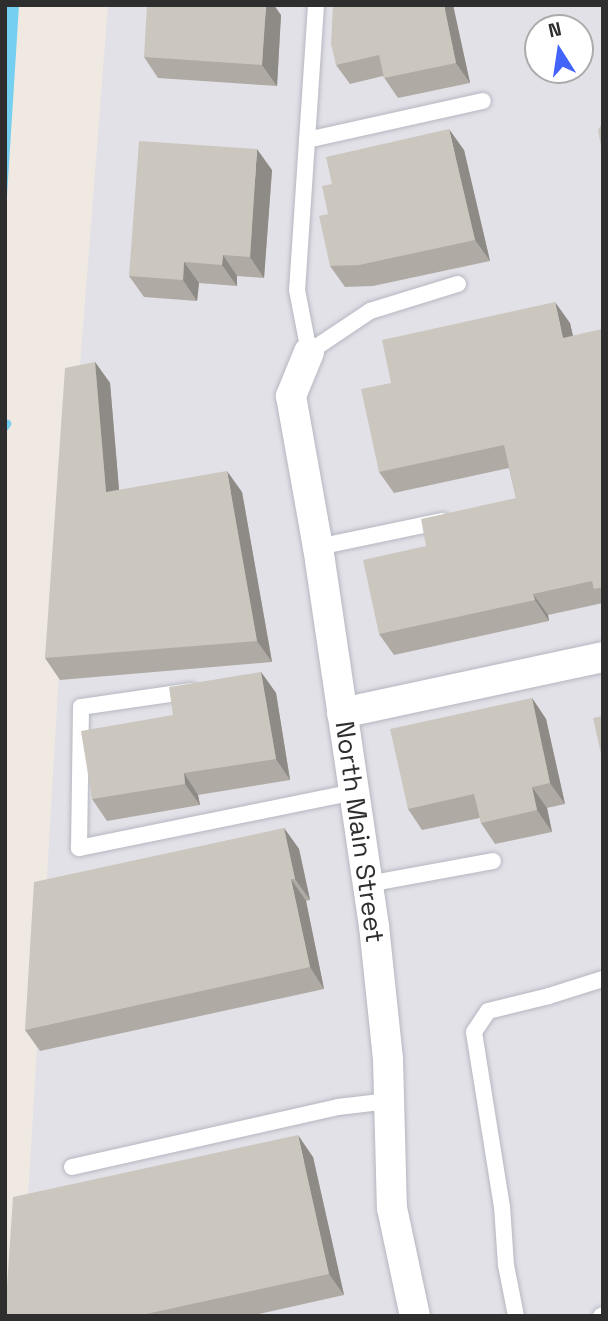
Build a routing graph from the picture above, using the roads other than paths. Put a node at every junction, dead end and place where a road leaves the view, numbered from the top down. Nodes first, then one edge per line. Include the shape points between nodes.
1 (316, 5) edge
2 (483, 101) dead end
3 (307, 140) junction
4 (458, 284) dead end
5 (309, 352) junction
6 (457, 517) edge
7 (318, 547) junction
8 (603, 657) edge
9 (202, 689) edge
10 (342, 713) junction
11 (354, 792) junction
12 (493, 861) dead end
13 (368, 884) junction
14 (603, 979) edge
15 (389, 1101) junction
16 (72, 1167) dead end
17 (415, 1316) edge
18 (516, 1316) edge

1 - 3 lane
2 - 3 lane
3 - 5 lane via 297,290
4 - 5 lane via 370,311
5 - 7 street, North Main Street via 291,396
6 - 7 lane
7 - 10 street, North Main Street
8 - 10 street
9 - 11 lane via 81,708 79,848
10 - 11 street, North Main Street
11 - 13 street, North Main Street
12 - 13 lane
13 - 15 street, North Main Street
14 - 18 lane via 488,1011 474,1032
15 - 16 lane via 338,1107
15 - 17 street, North Main Street via 392,1208

